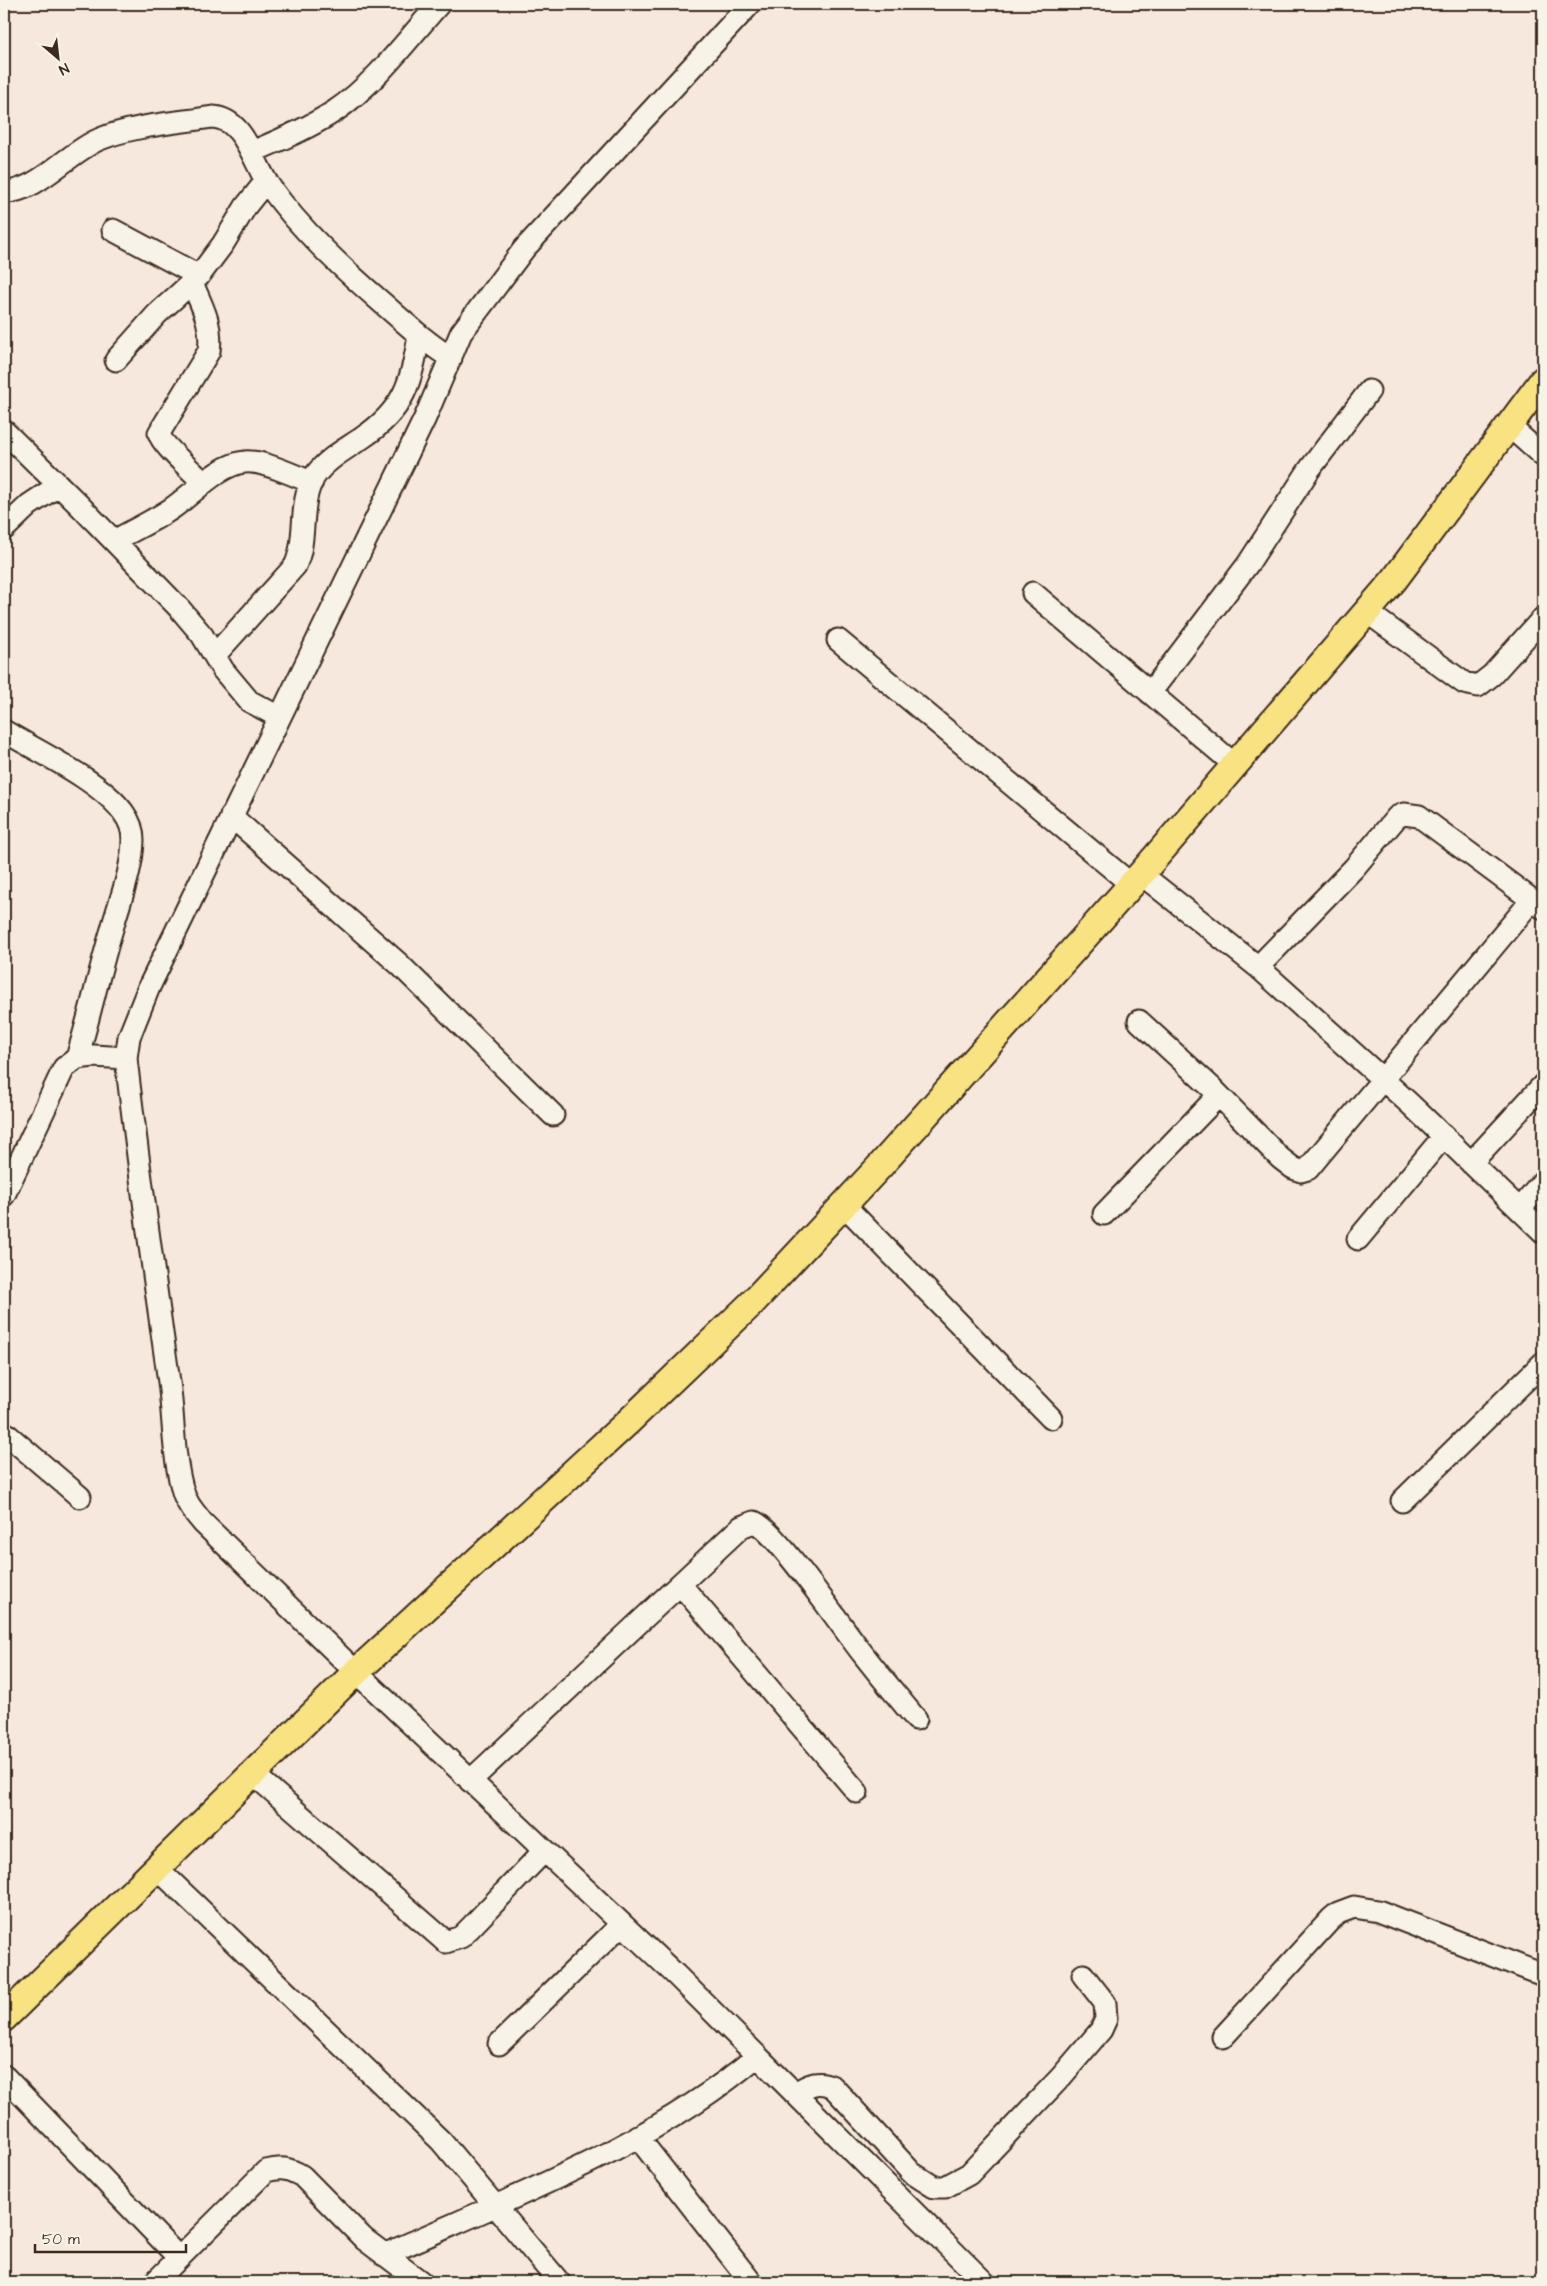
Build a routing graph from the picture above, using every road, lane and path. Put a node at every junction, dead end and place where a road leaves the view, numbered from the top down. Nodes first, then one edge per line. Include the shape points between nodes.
1 (439, 4) edge
2 (750, 4) edge
3 (252, 152) junction
4 (266, 181) junction
5 (4, 192) edge
6 (113, 230) dead end
7 (195, 280) junction
8 (418, 335) junction
9 (445, 354) junction
10 (116, 360) dead end
11 (1543, 380) edge
12 (1370, 391) dead end
13 (1509, 426) junction
14 (4, 431) edge
15 (1543, 456) edge
16 (312, 482) junction
17 (204, 483) junction
18 (58, 485) junction
19 (4, 529) edge
20 (114, 541) junction
21 (1033, 593) dead end
22 (1367, 612) junction
23 (1543, 618) edge
24 (838, 640) dead end
25 (215, 655) junction
26 (1150, 693) junction
27 (269, 712) junction
28 (4, 731) edge
29 (1235, 765) junction
30 (231, 816) junction
31 (1137, 880) junction
32 (1538, 904) edge
33 (1258, 967) junction
34 (1139, 1021) dead end
35 (77, 1058) junction
36 (126, 1058) junction
37 (1382, 1078) junction
38 (1543, 1085) edge
39 (1219, 1095) junction
40 (553, 1115) dead end
41 (1444, 1136) junction
42 (1471, 1163) junction
43 (9, 1170) edge
44 (1543, 1181) edge
45 (4, 1195) edge
46 (844, 1205) junction
47 (1520, 1210) junction
48 (1104, 1214) dead end
49 (1543, 1232) edge
50 (1358, 1238) dead end
51 (1543, 1363) edge
52 (1051, 1418) dead end
53 (4, 1432) edge
54 (80, 1497) dead end
55 (1402, 1501) dead end
56 (680, 1584) junction
57 (356, 1672) junction
58 (916, 1719) dead end
59 (252, 1773) junction
60 (470, 1781) junction
61 (857, 1792) dead end
62 (544, 1851) junction
63 (156, 1867) junction
64 (622, 1924) junction
65 (1083, 1975) dead end
66 (1543, 1975) edge
67 (4, 2018) edge
68 (1223, 2037) dead end
69 (499, 2044) dead end
70 (757, 2056) junction
71 (4, 2076) edge
72 (794, 2093) junction
73 (637, 2136) junction
74 (496, 2205) junction
75 (384, 2255) junction
76 (179, 2258) junction
77 (155, 2282) edge
78 (421, 2282) edge
79 (560, 2282) edge
80 (751, 2282) edge
81 (984, 2282) edge

1 - 3 street via 386,64 335,111
2 - 9 street via 524,249
3 - 4 street
3 - 5 street via 228,120 213,117 187,121 120,132 72,154 33,184
4 - 7 street
4 - 8 street via 323,249
6 - 7 street
7 - 10 street via 157,314
7 - 17 street via 212,337 209,351 159,433 162,442
8 - 9 street
8 - 16 street via 411,380 402,399 375,428 321,468
9 - 27 street via 425,418
11 - 13 main road
12 - 26 street via 1309,470 1248,564
13 - 15 street
13 - 22 main road
14 - 18 street
16 - 17 street via 246,462
16 - 25 street via 300,551 294,566
17 - 20 street via 172,508
18 - 19 street via 29,505
18 - 20 street
20 - 25 street via 180,609
21 - 26 street
22 - 23 street via 1464,683 1478,686 1492,675
22 - 29 main road
24 - 31 street
25 - 27 street via 232,681
26 - 29 street
27 - 30 street
28 - 35 street via 107,795 130,825 133,839 129,874
29 - 31 main road
30 - 36 street via 149,987 129,1037
30 - 40 street via 399,964
31 - 33 street
31 - 46 main road
32 - 33 street via 1419,816 1404,814 1397,817 1354,868
32 - 37 street
33 - 37 street
34 - 39 street
35 - 36 street
35 - 43 street via 58,1077
36 - 57 street via 170,1391 172,1432 182,1489 188,1504 203,1523
37 - 39 street via 1312,1165 1301,1170 1280,1158
37 - 41 street
38 - 42 street
39 - 48 street
41 - 42 street
41 - 50 street
42 - 47 street
43 - 45 street
44 - 47 street
46 - 52 street
46 - 57 main road via 751,1304
47 - 49 street
51 - 55 street
53 - 54 street
56 - 58 street via 741,1527 754,1522 762,1525
56 - 60 street
56 - 61 street
57 - 59 main road
57 - 60 street
59 - 62 street via 446,1942 461,1937
59 - 63 main road
60 - 62 street
62 - 64 street
63 - 67 main road
63 - 74 street via 441,2141
64 - 69 street
64 - 70 street
65 - 72 street via 1105,2004 1106,2019 1101,2030 969,2174 945,2187 934,2187 912,2172 833,2087 813,2083
66 - 68 street via 1378,1911 1354,1907 1338,1913
70 - 72 street
70 - 73 street via 717,2088
71 - 76 street
72 - 81 street
73 - 74 street
73 - 80 street
74 - 75 street
74 - 79 street
75 - 76 street via 302,2176 280,2167 266,2171
75 - 78 street
76 - 77 street

